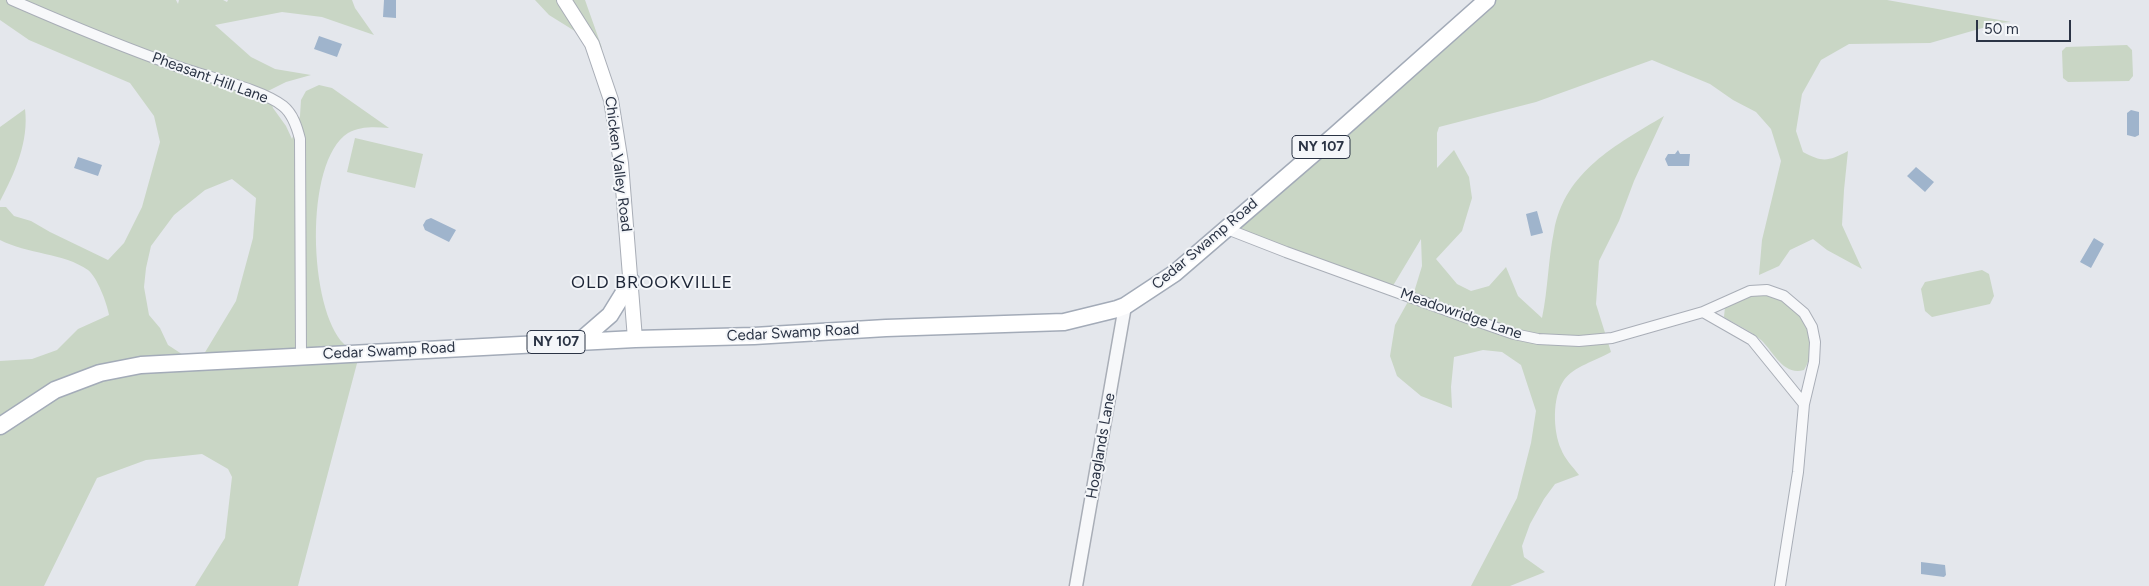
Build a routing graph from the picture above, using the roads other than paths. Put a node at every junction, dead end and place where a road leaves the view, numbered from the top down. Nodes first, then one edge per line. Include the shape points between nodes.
1 (12, 0) edge
2 (564, 0) edge
3 (1487, 0) edge
4 (1227, 229) junction
5 (631, 281) junction
6 (1125, 306) junction
7 (1703, 312) junction
8 (635, 338) junction
9 (580, 341) junction
10 (301, 355) junction
11 (1804, 404) junction
12 (0, 426) edge
13 (1076, 586) edge
14 (1780, 586) edge

1 - 10 street, Pheasant Hill Lane via 87,33 264,95 289,112 300,139
2 - 5 main road, Chicken Valley Road via 592,44 611,100 621,163
3 - 4 main road, Cedar Swamp Road / NY 107
4 - 6 main road, Cedar Swamp Road / NY 107 via 1174,273
4 - 7 street, Meadowridge Lane via 1465,317 1538,339 1579,341 1612,338
5 - 8 main road, Chicken Valley Road
5 - 9 main road via 610,316
6 - 8 main road, Cedar Swamp Road / NY 107 via 1064,322
6 - 13 street, Hoaglands Lane
7 - 11 street via 1752,340
7 - 11 street, Meadowridge Lane via 1750,291 1767,290 1798,306 1812,327 1815,342 1814,362
8 - 9 main road, Cedar Swamp Road / NY 107
9 - 10 main road, Cedar Swamp Road / NY 107
10 - 12 main road, Cedar Swamp Road / NY 107 via 141,365 100,373 55,390
11 - 14 street, Meadowridge Lane via 1798,472

